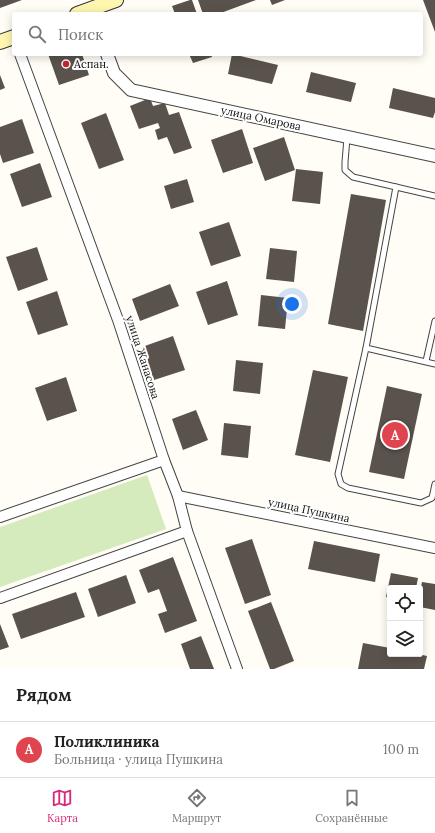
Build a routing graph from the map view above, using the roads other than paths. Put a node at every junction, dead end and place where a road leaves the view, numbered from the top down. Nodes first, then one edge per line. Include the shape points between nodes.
1 (116, 0) edge
2 (90, 8) edge
3 (12, 38) edge
4 (0, 42) edge
5 (21, 56) edge
6 (108, 56) edge
7 (347, 137) junction
8 (435, 156) edge
9 (396, 187) junction
10 (435, 196) edge
11 (435, 321) edge
12 (366, 348) junction
13 (426, 362) junction
14 (435, 364) edge
15 (164, 460) junction
16 (435, 484) edge
17 (178, 496) junction
18 (0, 517) edge
19 (187, 531) junction
20 (435, 548) edge
21 (0, 598) edge
22 (237, 669) edge

1 - 2 main road
3 - 4 main road
5 - 15 street, улица Жанасова via 118,320
6 - 7 street, улица Омарова via 114,73 131,90
7 - 8 street, улица Омарова
7 - 9 lane via 345,170 353,177
9 - 10 lane
9 - 12 lane
11 - 13 lane
12 - 13 lane
12 - 16 lane via 338,474 341,484 348,488 421,503 432,498
13 - 14 lane
15 - 17 street, улица Жанасова
15 - 18 street
17 - 19 street, улица Жанасова
17 - 20 street, улица Пушкина
19 - 21 street
19 - 22 street, улица Жанасова

